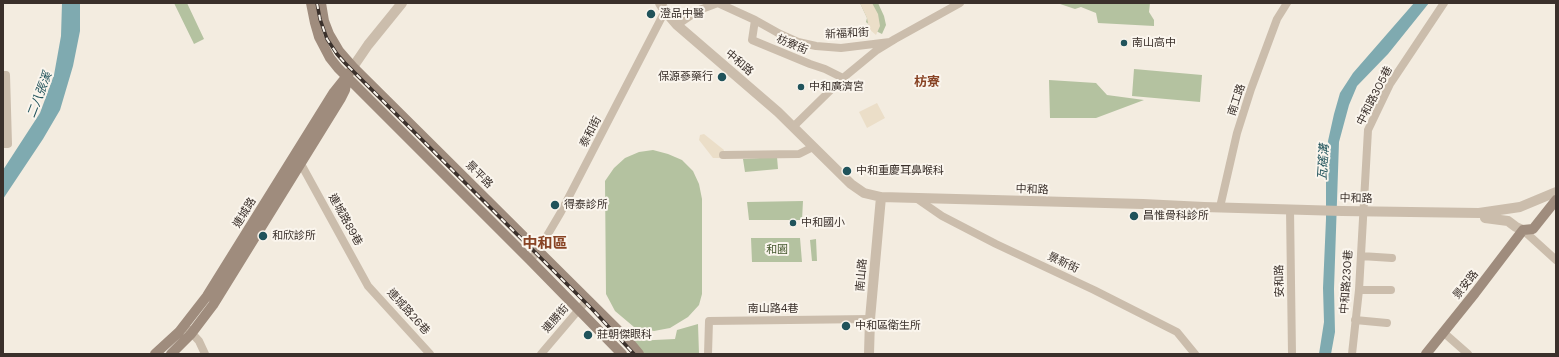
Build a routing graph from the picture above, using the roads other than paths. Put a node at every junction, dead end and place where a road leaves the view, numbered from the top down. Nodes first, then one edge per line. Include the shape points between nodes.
1 (311, 3) edge
2 (322, 3) edge
3 (402, 3) edge
4 (960, 3) edge
5 (1287, 3) edge
6 (1444, 3) edge
7 (663, 7) edge
8 (755, 20) junction
9 (677, 25) junction
10 (890, 42) junction
11 (353, 67) junction
12 (3, 75) edge
13 (346, 77) junction
14 (843, 78) junction
15 (794, 126) junction
16 (3, 144) edge
17 (813, 148) junction
18 (723, 155) dead end
19 (302, 164) junction
20 (1556, 192) edge
21 (881, 198) junction
22 (916, 198) junction
23 (1556, 200) edge
24 (1220, 207) junction
25 (1290, 208) junction
26 (1363, 211) junction
27 (1445, 213) junction
28 (1480, 213) junction
29 (1523, 230) junction
30 (538, 251) junction
31 (1361, 256) junction
32 (1392, 258) dead end
33 (530, 260) junction
34 (1556, 260) edge
35 (368, 286) joint
36 (1359, 290) junction
37 (1391, 290) dead end
38 (587, 300) junction
39 (578, 310) junction
40 (870, 319) junction
41 (1355, 320) junction
42 (1387, 323) dead end
43 (188, 329) junction
44 (1443, 332) junction
45 (155, 354) edge
46 (171, 354) edge
47 (205, 354) edge
48 (430, 354) edge
49 (541, 354) edge
50 (622, 354) edge
51 (639, 354) edge
52 (708, 354) edge
53 (869, 354) edge
54 (1195, 354) edge
55 (1292, 354) edge
56 (1352, 354) edge
57 (1426, 354) edge
58 (1468, 354) edge

1 - 13 main road via 319,37 330,58
2 - 11 main road, 景平路 via 328,34
3 - 11 street, 連城路
4 - 10 street
5 - 24 street, 南工路 via 1277,19 1251,89 1237,133
6 - 26 street, 中和路305巷 via 1390,84 1368,130
7 - 9 street, 中和路
7 - 30 street, 泰和街 via 602,136 562,212
8 - 9 street, 新福和街 via 718,3 699,10
8 - 10 street, 新福和街 via 798,42 816,46 841,48
8 - 14 street, 枋寮街 via 752,40
9 - 15 street, 中和路
10 - 14 street
11 - 13 main road, 連城路
11 - 30 main road, 景平路
12 - 16 street via 6,75 8,144
13 - 19 main road, 連城路 via 346,90
13 - 33 main road
13 - 43 main road, 連城路 via 334,92
14 - 15 street
15 - 17 street, 中和路
17 - 18 street via 799,154
17 - 21 street, 中和路 via 851,184 864,193
19 - 35 street, 連城路89巷
19 - 43 main road, 連城路 via 214,305
20 - 28 street, 中和路 via 1520,207
21 - 22 street, 中和路
21 - 40 street, 南山路
22 - 24 street, 中和路
22 - 54 street, 景新街 via 942,216 996,244 1177,332
23 - 29 main road via 1533,229
24 - 25 street, 中和路
25 - 26 street, 中和路
25 - 55 street, 安和路
26 - 27 street, 中和路
26 - 31 street, 中和路230巷
27 - 28 street, 中和路
27 - 29 street via 1497,218
28 - 29 street, 中和路 via 1511,217 1523,227
29 - 34 street
29 - 44 main road, 景安路
30 - 33 street, 泰和街
30 - 38 main road, 景平路
31 - 32 street
31 - 36 street, 中和路230巷
33 - 39 main road
35 - 48 street, 連城路26巷
36 - 37 street
36 - 41 street, 中和路230巷
38 - 39 street, 連勝街
38 - 51 main road, 景平路
39 - 49 street, 連勝街
39 - 50 main road
40 - 52 street, 南山路4巷 via 709,321
40 - 53 street, 南山路
41 - 42 street
41 - 56 street, 中和路230巷
43 - 45 main road, 連城路
43 - 46 main road, 連城路
43 - 47 street via 199,341
44 - 57 main road, 景安路
44 - 58 street

